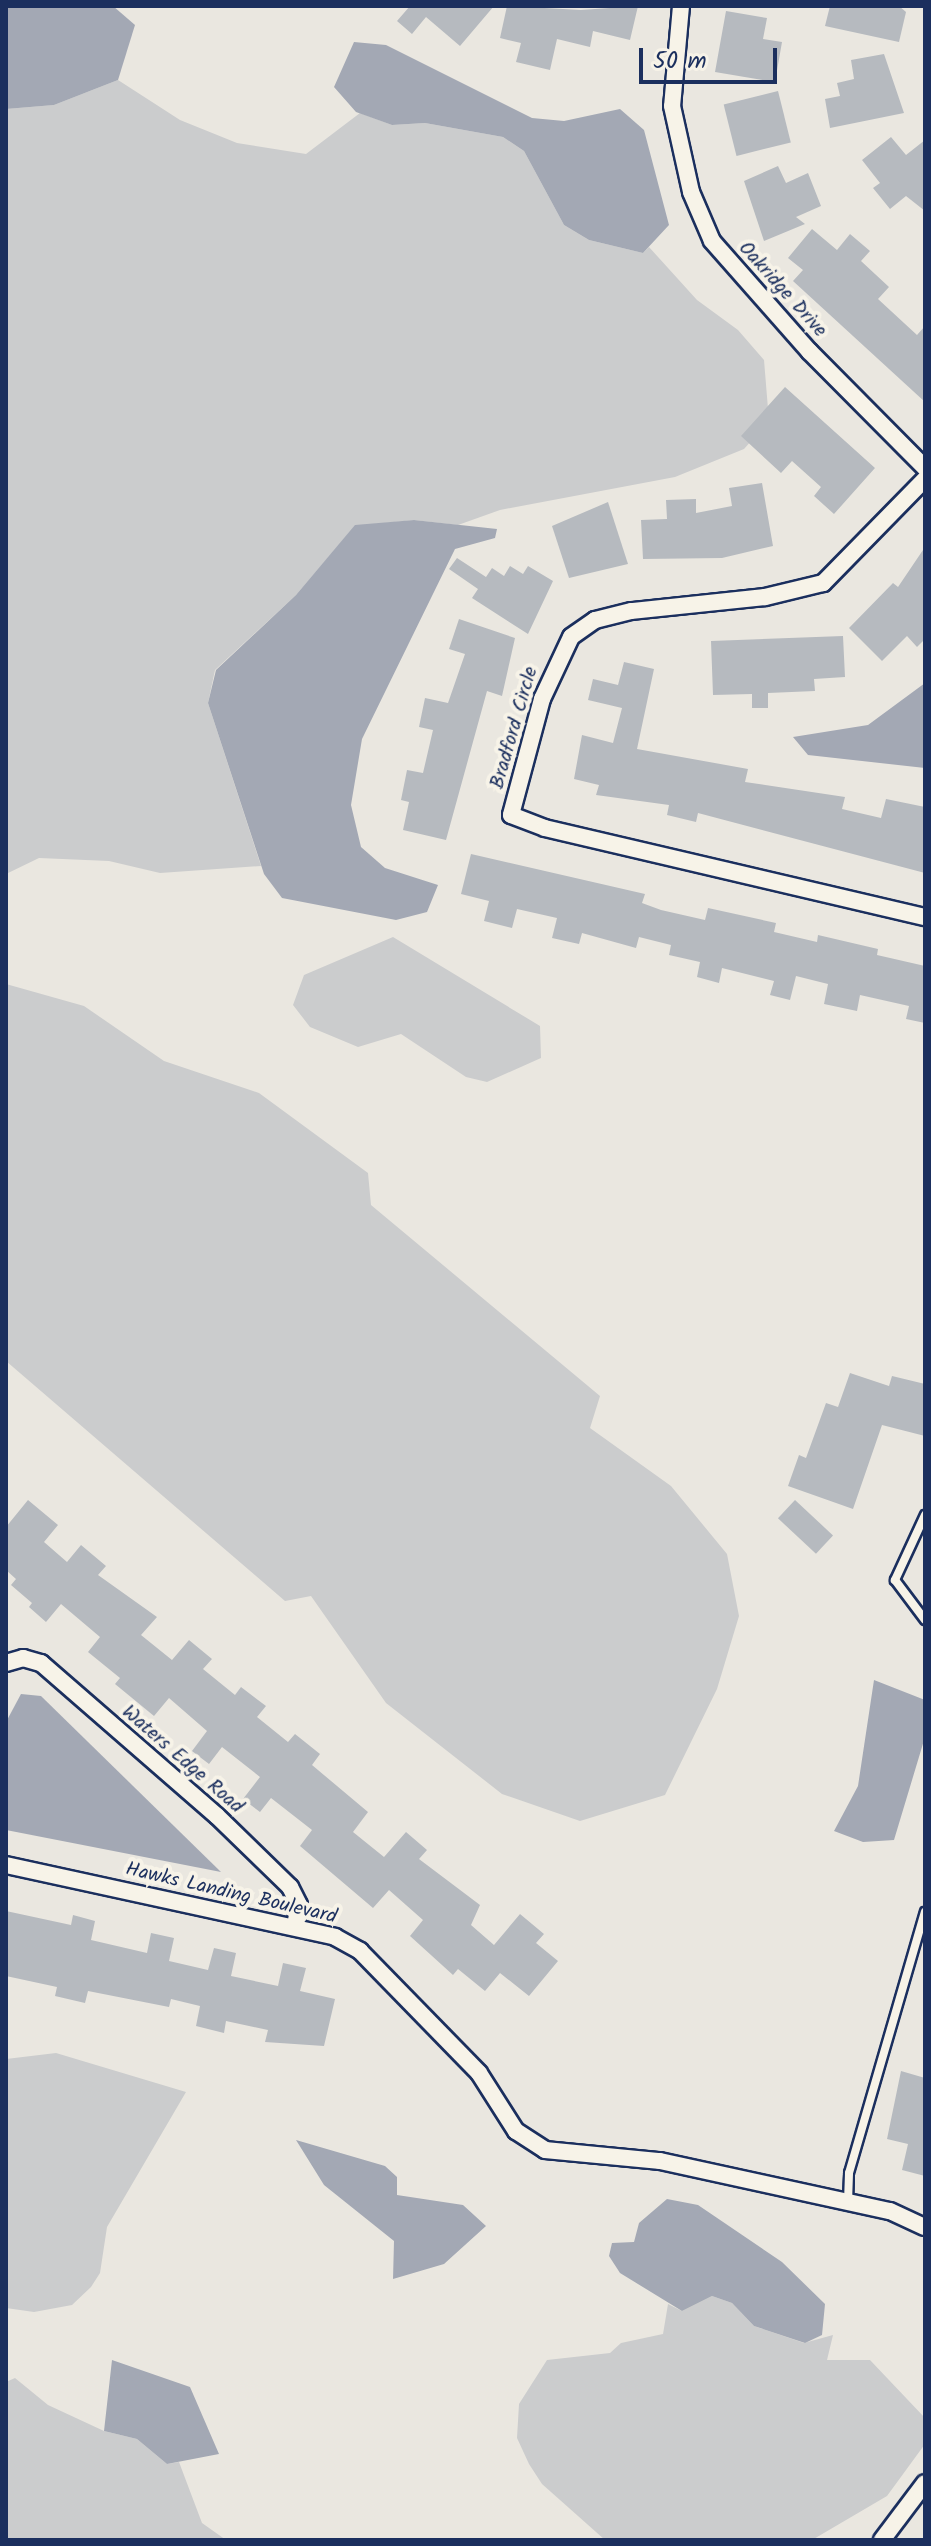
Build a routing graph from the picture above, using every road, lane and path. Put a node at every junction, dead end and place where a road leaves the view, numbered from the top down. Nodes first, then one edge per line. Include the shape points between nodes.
1 (681, 6) edge
2 (925, 468) edge
3 (925, 479) edge
4 (925, 917) edge
5 (925, 1515) edge
6 (925, 1620) edge
7 (6, 1663) edge
8 (6, 1865) edge
9 (925, 1912) edge
10 (295, 1926) junction
11 (848, 2202) junction
12 (925, 2227) edge
13 (925, 2483) edge
14 (882, 2540) edge

1 - 2 street, Oakridge Drive via 672,106 691,192 712,241 799,340
3 - 4 street, Bradford Circle via 823,583 765,597 631,611 595,620 571,637 542,699 511,815 545,828
5 - 6 lane via 895,1580
7 - 10 street, Waters Edge Road via 23,1658 41,1663 217,1816 290,1887 299,1905
8 - 10 street, Hawks Landing Boulevard
9 - 11 lane via 849,2173
10 - 11 street, Hawks Landing Boulevard via 360,1951 479,2073 516,2131 545,2150 660,2161
11 - 12 street, Hawks Landing Boulevard
13 - 14 street

